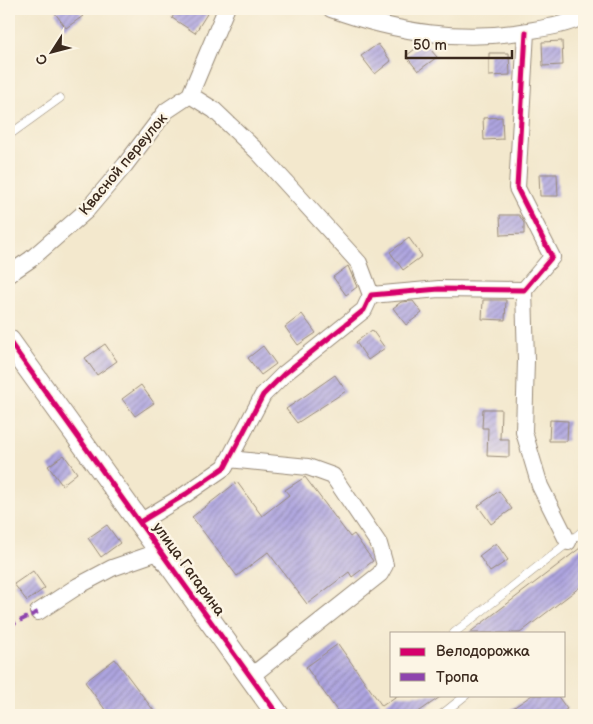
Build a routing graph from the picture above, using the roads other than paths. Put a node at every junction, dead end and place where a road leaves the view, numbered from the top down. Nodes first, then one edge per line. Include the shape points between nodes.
1 (226, 9) edge
2 (331, 9) edge
3 (584, 16) edge
4 (526, 32) junction
5 (190, 95) junction
6 (60, 98) dead end
7 (9, 135) edge
8 (9, 274) edge
9 (524, 290) junction
10 (371, 295) junction
11 (9, 341) edge
12 (229, 459) junction
13 (140, 522) junction
14 (584, 530) edge
15 (568, 542) junction
16 (161, 551) junction
17 (38, 612) dead end
18 (455, 632) edge
19 (250, 677) junction
20 (465, 696) edge
21 (584, 713) edge
22 (278, 715) edge
23 (441, 715) edge
24 (581, 715) edge

1 - 5 street
2 - 4 street via 368,22 447,36 498,37
3 - 4 street via 569,24
4 - 9 street via 517,188 552,257
5 - 8 street, Квасной переулок via 166,111 86,211
5 - 10 street via 214,110 259,153 358,263
6 - 7 lane
9 - 10 street via 439,289
9 - 15 street via 524,432 540,486
10 - 12 street via 364,310 284,374 263,395
11 - 13 street, улица Гагарина
12 - 13 street via 225,467
12 - 19 street via 308,467 333,476 379,544 385,565 380,574
13 - 16 street, улица Гагарина
14 - 15 lane
15 - 18 lane
16 - 17 street via 112,568
16 - 19 street, улица Гагарина
19 - 22 street, улица Гагарина
20 - 23 lane
21 - 24 lane

